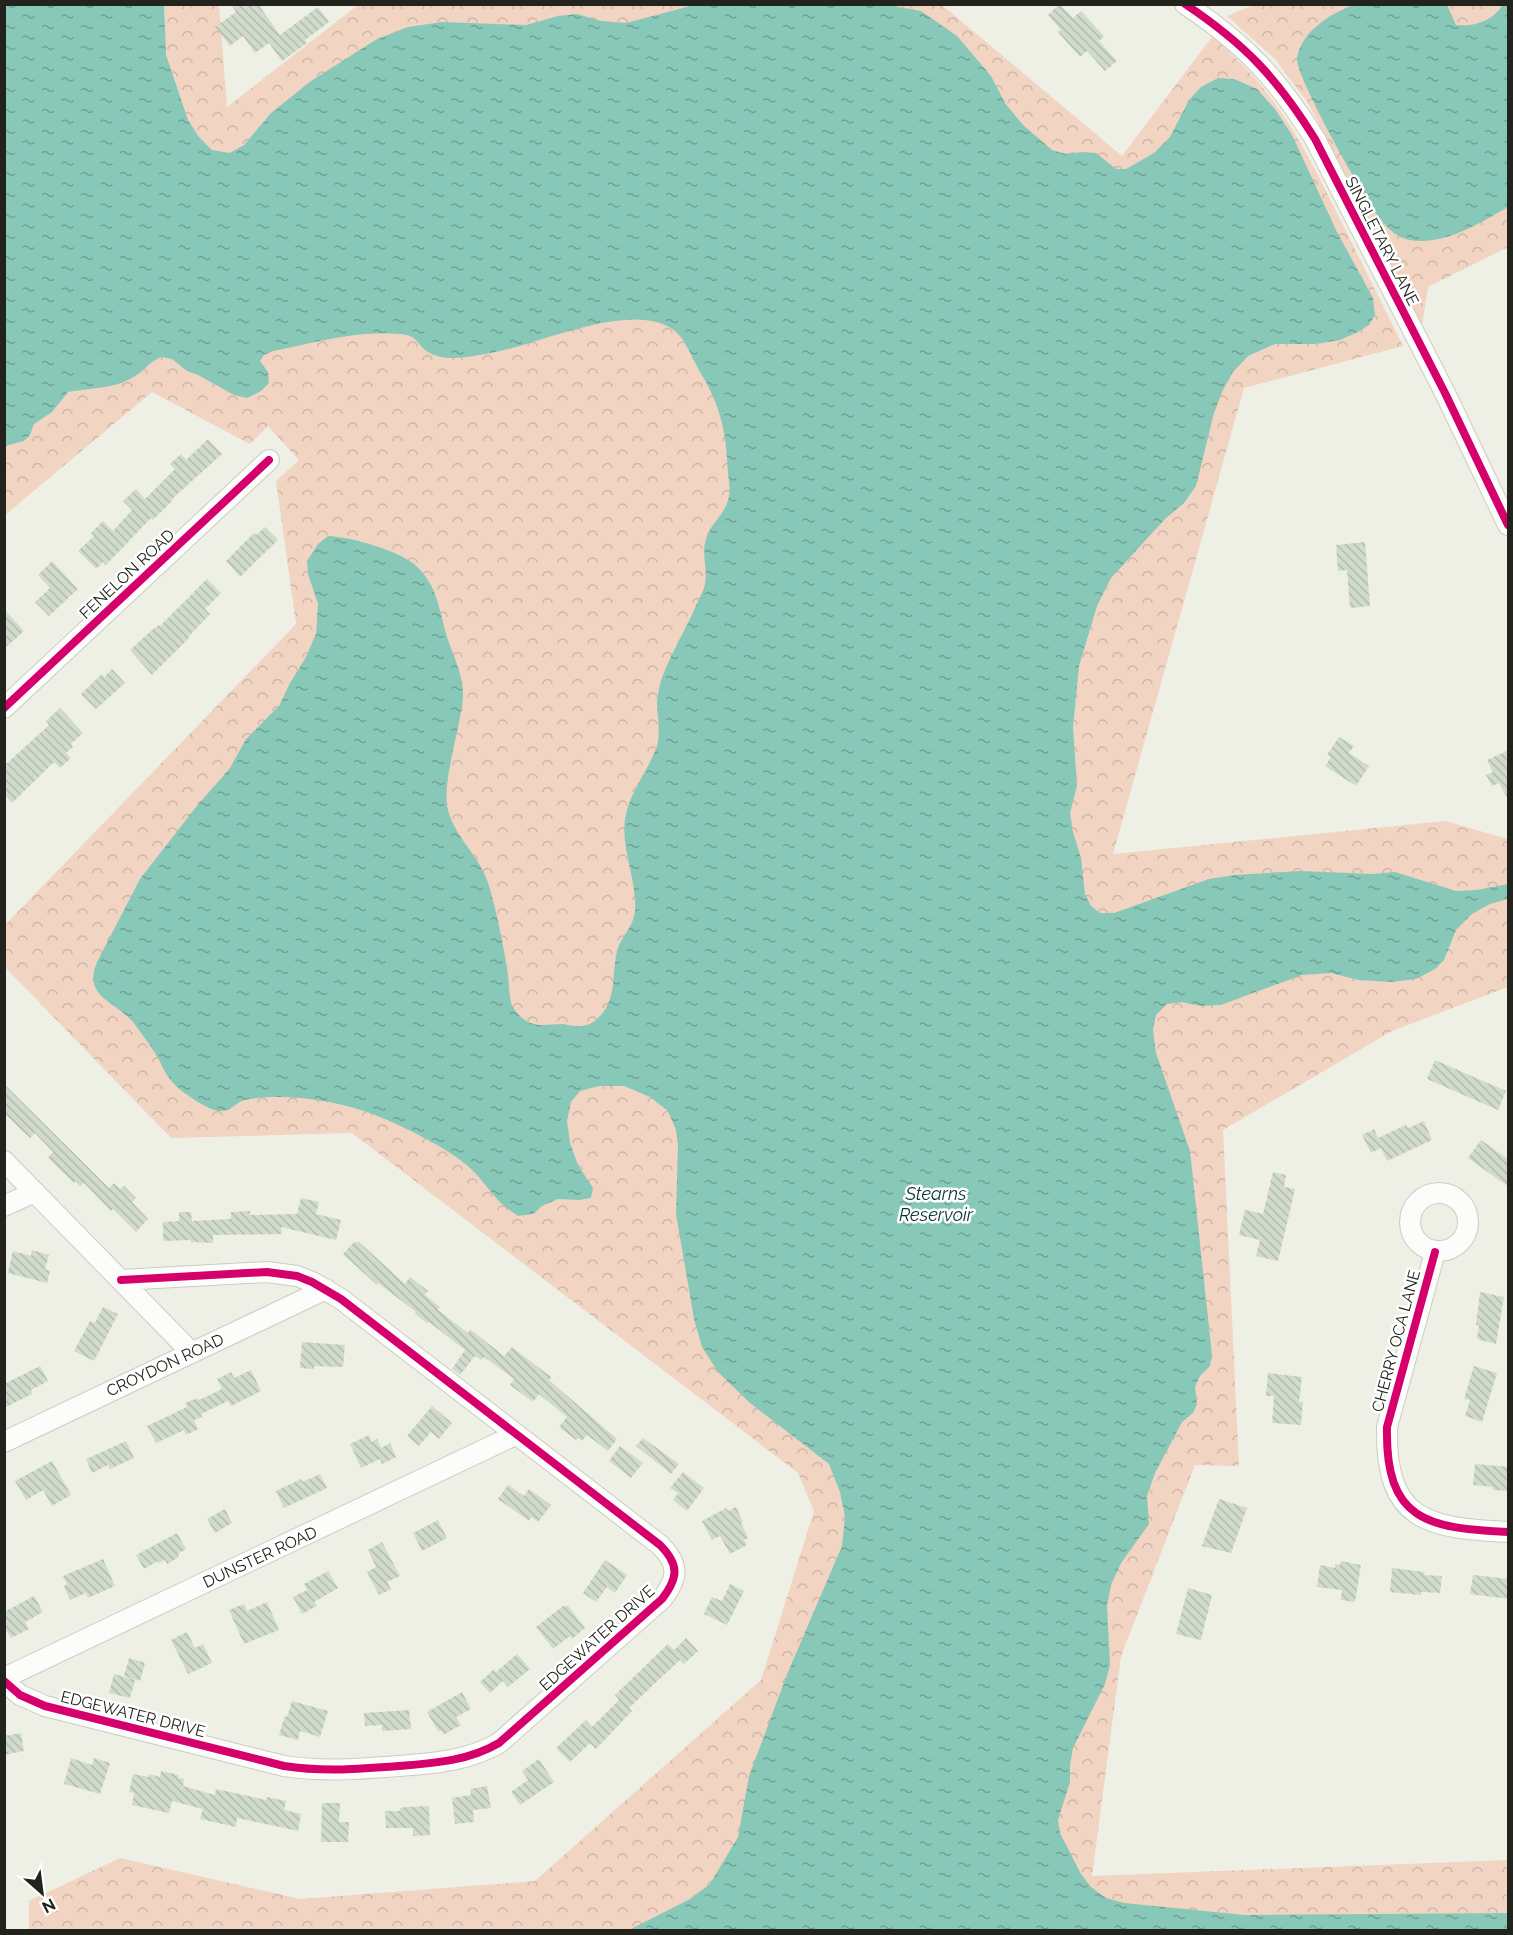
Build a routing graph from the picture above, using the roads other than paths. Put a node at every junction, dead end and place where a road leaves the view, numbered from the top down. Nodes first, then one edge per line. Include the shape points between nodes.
1 (1185, 4) edge
2 (268, 460) dead end
3 (1509, 525) edge
4 (4, 708) edge
5 (4, 1161) edge
6 (35, 1192) junction
7 (4, 1206) edge
8 (1435, 1252) dead end
9 (121, 1280) junction
10 (326, 1289) junction
11 (192, 1353) junction
12 (515, 1435) junction
13 (4, 1442) edge
14 (1509, 1532) edge
15 (4, 1679) edge

1 - 3 street, SINGLETARY LANE via 1238,43 1266,70 1315,139
2 - 4 street, FENELON ROAD
5 - 6 street
6 - 7 street
6 - 9 street
8 - 14 street, CHERRY OCA LANE via 1387,1427 1391,1478 1401,1498 1416,1514 1461,1530
9 - 10 street, EDGEWATER DRIVE via 267,1272 297,1276
9 - 11 street
10 - 11 street, CROYDON ROAD
10 - 12 street, EDGEWATER DRIVE
11 - 13 street, CROYDON ROAD
12 - 15 street, DUNSTER ROAD
12 - 15 street, EDGEWATER DRIVE via 660,1545 668,1552 676,1572 662,1599 486,1751 450,1761 349,1771 306,1770 45,1706 20,1695

